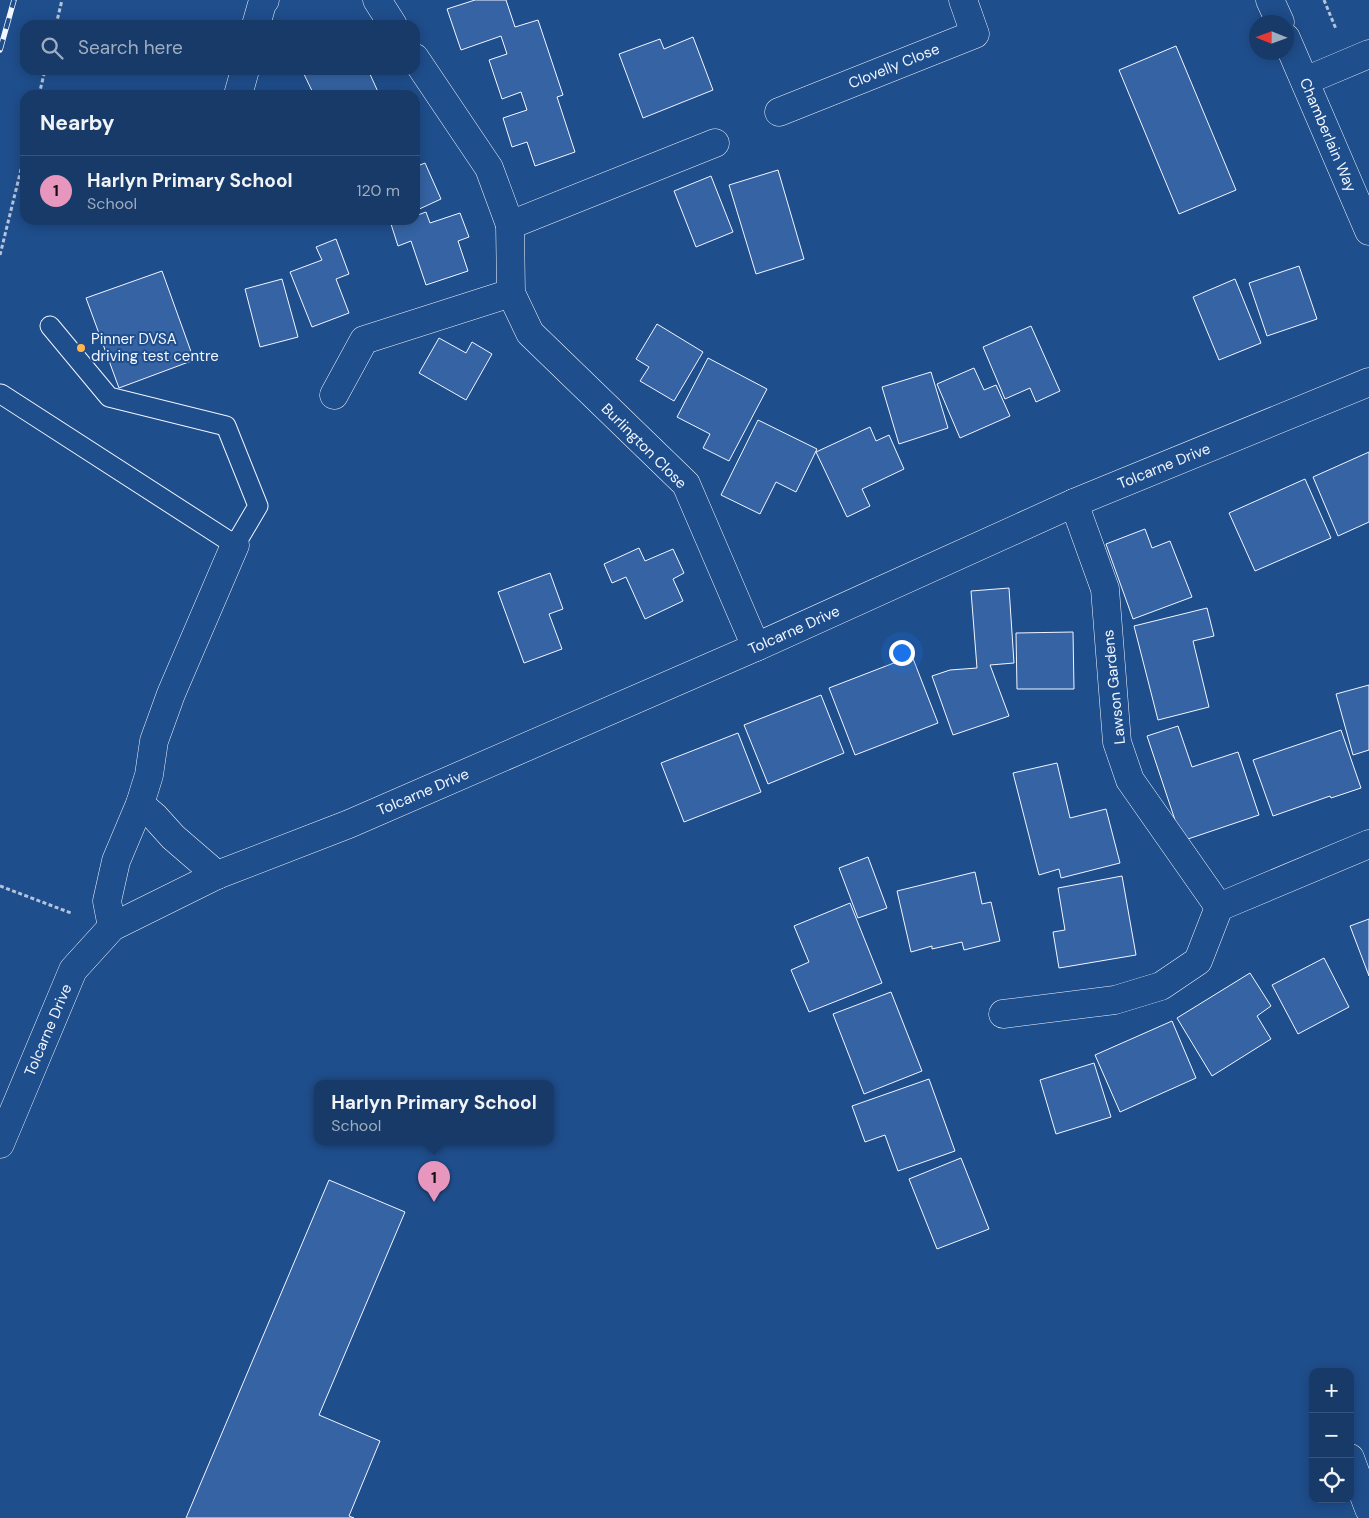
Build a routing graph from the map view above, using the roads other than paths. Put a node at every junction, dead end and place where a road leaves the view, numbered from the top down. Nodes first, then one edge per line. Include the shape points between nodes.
1 (265, 0) edge
2 (376, 0) edge
3 (963, 0) edge
4 (1270, 0) edge
5 (1277, 15) edge
6 (257, 20) edge
7 (390, 20) edge
8 (1369, 54) edge
9 (1294, 56) edge
10 (420, 65) edge
11 (244, 75) edge
12 (1305, 81) junction
13 (239, 90) edge
14 (779, 112) dead end
15 (715, 143) dead end
16 (510, 225) junction
17 (1369, 231) edge
18 (511, 293) junction
19 (50, 326) dead end
20 (1369, 382) edge
21 (1, 394) edge
22 (334, 395) dead end
23 (1074, 503) junction
24 (236, 545) junction
25 (756, 648) junction
26 (140, 804) junction
27 (1369, 844) edge
28 (217, 875) junction
29 (1219, 907) junction
30 (112, 927) junction
31 (1003, 1014) dead end
32 (0, 1144) edge
33 (1354, 1469) edge
34 (1369, 1509) edge

1 - 6 street
2 - 7 street
3 - 14 street, Clovelly Close via 975,34
4 - 5 street
8 - 12 street
9 - 12 street, Chamberlain Way
10 - 16 street, Burlington Close via 489,168
11 - 13 street
12 - 17 street, Chamberlain Way
15 - 16 street
16 - 18 street, Burlington Close
18 - 22 street via 364,340
18 - 25 street, Burlington Close via 530,333 686,484
19 - 24 lane via 109,397 226,426 258,506
20 - 23 street, Tolcarne Drive
21 - 24 lane
23 - 25 street, Tolcarne Drive
23 - 29 street, Lawson Gardens via 1105,589 1117,742 1130,780
24 - 26 street via 171,694 154,741
25 - 28 street, Tolcarne Drive via 349,824
26 - 28 street via 173,838
26 - 30 street via 116,861 107,901
27 - 29 street
28 - 30 street, Tolcarne Drive
29 - 31 street via 1198,961 1161,986 1115,1000
30 - 32 street, Tolcarne Drive via 73,970
33 - 34 street

